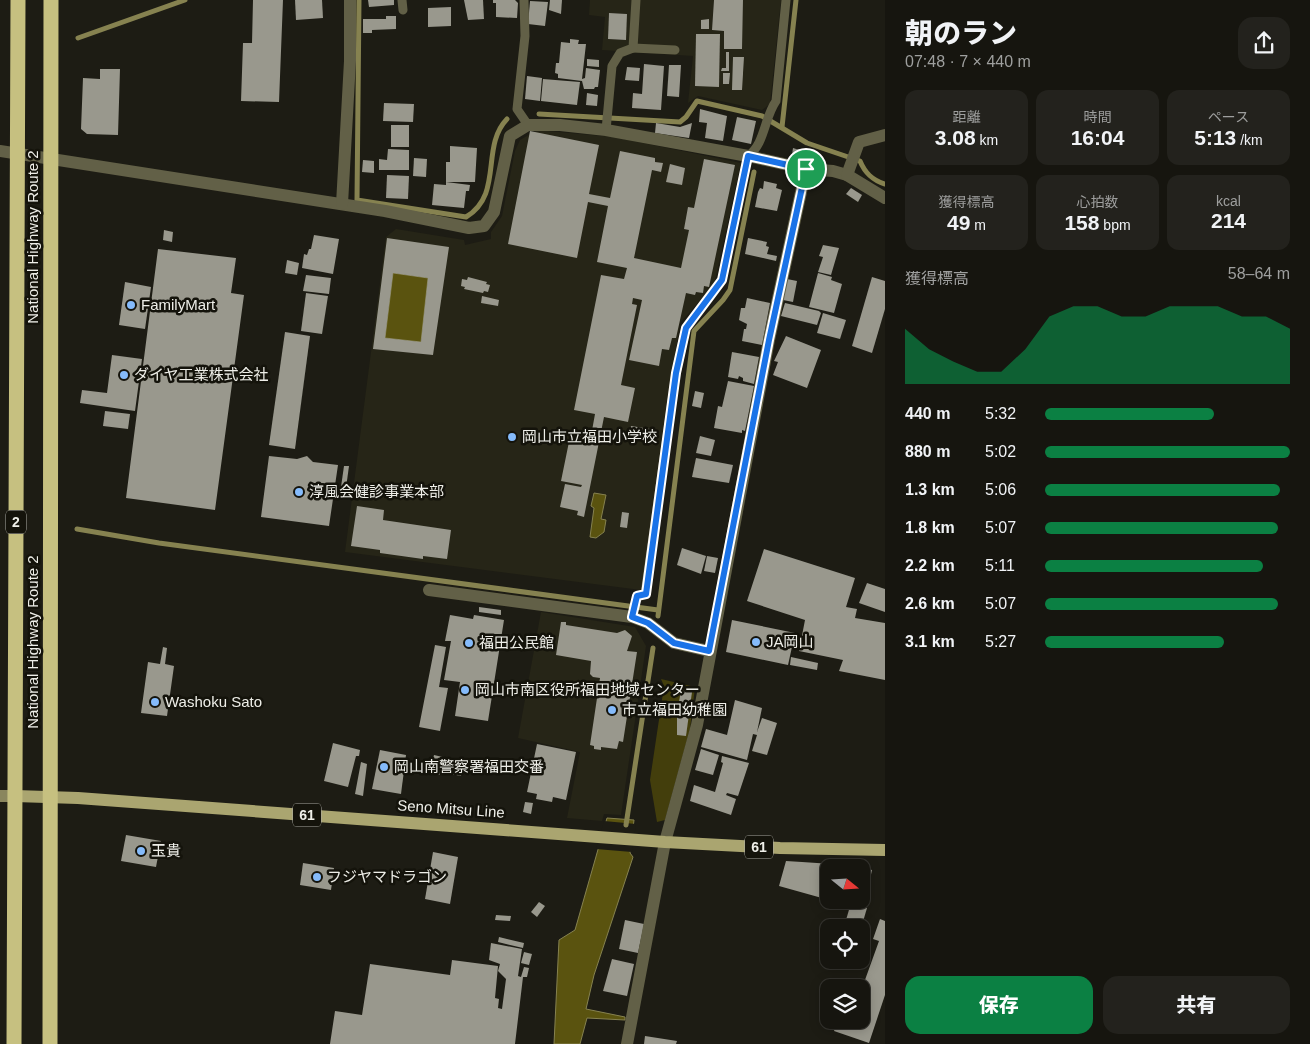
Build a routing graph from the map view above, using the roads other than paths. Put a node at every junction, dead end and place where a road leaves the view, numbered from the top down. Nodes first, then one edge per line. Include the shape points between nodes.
1 (18, 0) edge
2 (51, 0) edge
3 (350, 0) edge
4 (402, 0) edge
5 (524, 0) edge
6 (636, 0) edge
7 (786, 0) edge
8 (403, 10) dead end
9 (633, 48) junction
10 (675, 50) dead end
11 (528, 125) junction
12 (606, 127) junction
13 (885, 135) edge
14 (0, 151) edge
15 (17, 154) junction
16 (748, 156) junction
17 (51, 159) junction
18 (806, 169) junction
19 (849, 170) junction
20 (885, 198) edge
21 (342, 204) junction
22 (429, 590) dead end
23 (633, 614) junction
24 (709, 651) junction
25 (7, 796) edge
26 (51, 798) junction
27 (665, 842) junction
28 (885, 850) edge
29 (14, 1044) edge
30 (50, 1044) edge
31 (627, 1044) edge

1 - 15 highway, National Highway Route 2 / 2
2 - 17 highway, National Highway Route 2
3 - 21 street
4 - 8 lane
5 - 11 lane via 525,36 517,109
6 - 9 lane
7 - 16 lane via 776,101 769,111 757,150
9 - 10 lane
9 - 12 lane via 620,52 612,66
11 - 12 street
11 - 21 street via 510,136 494,212 484,226 469,228
12 - 16 street
13 - 19 street via 859,142
14 - 15 street
15 - 17 street
15 - 25 highway, National Highway Route 2 / 2
16 - 18 street
16 - 23 lane via 722,280 686,328 676,373 646,594 637,596
17 - 21 street
17 - 26 highway, National Highway Route 2
18 - 19 street
18 - 24 street via 769,340
19 - 20 street
22 - 23 street
23 - 24 street via 674,643
24 - 27 street via 697,725
25 - 26 main road, Seno Mitsu Line / 61
25 - 29 highway, National Highway Route 2 / 2
26 - 27 main road, Seno Mitsu Line / 61
26 - 30 highway, National Highway Route 2
27 - 28 main road, Seno Mitsu Line / 61
27 - 31 street

